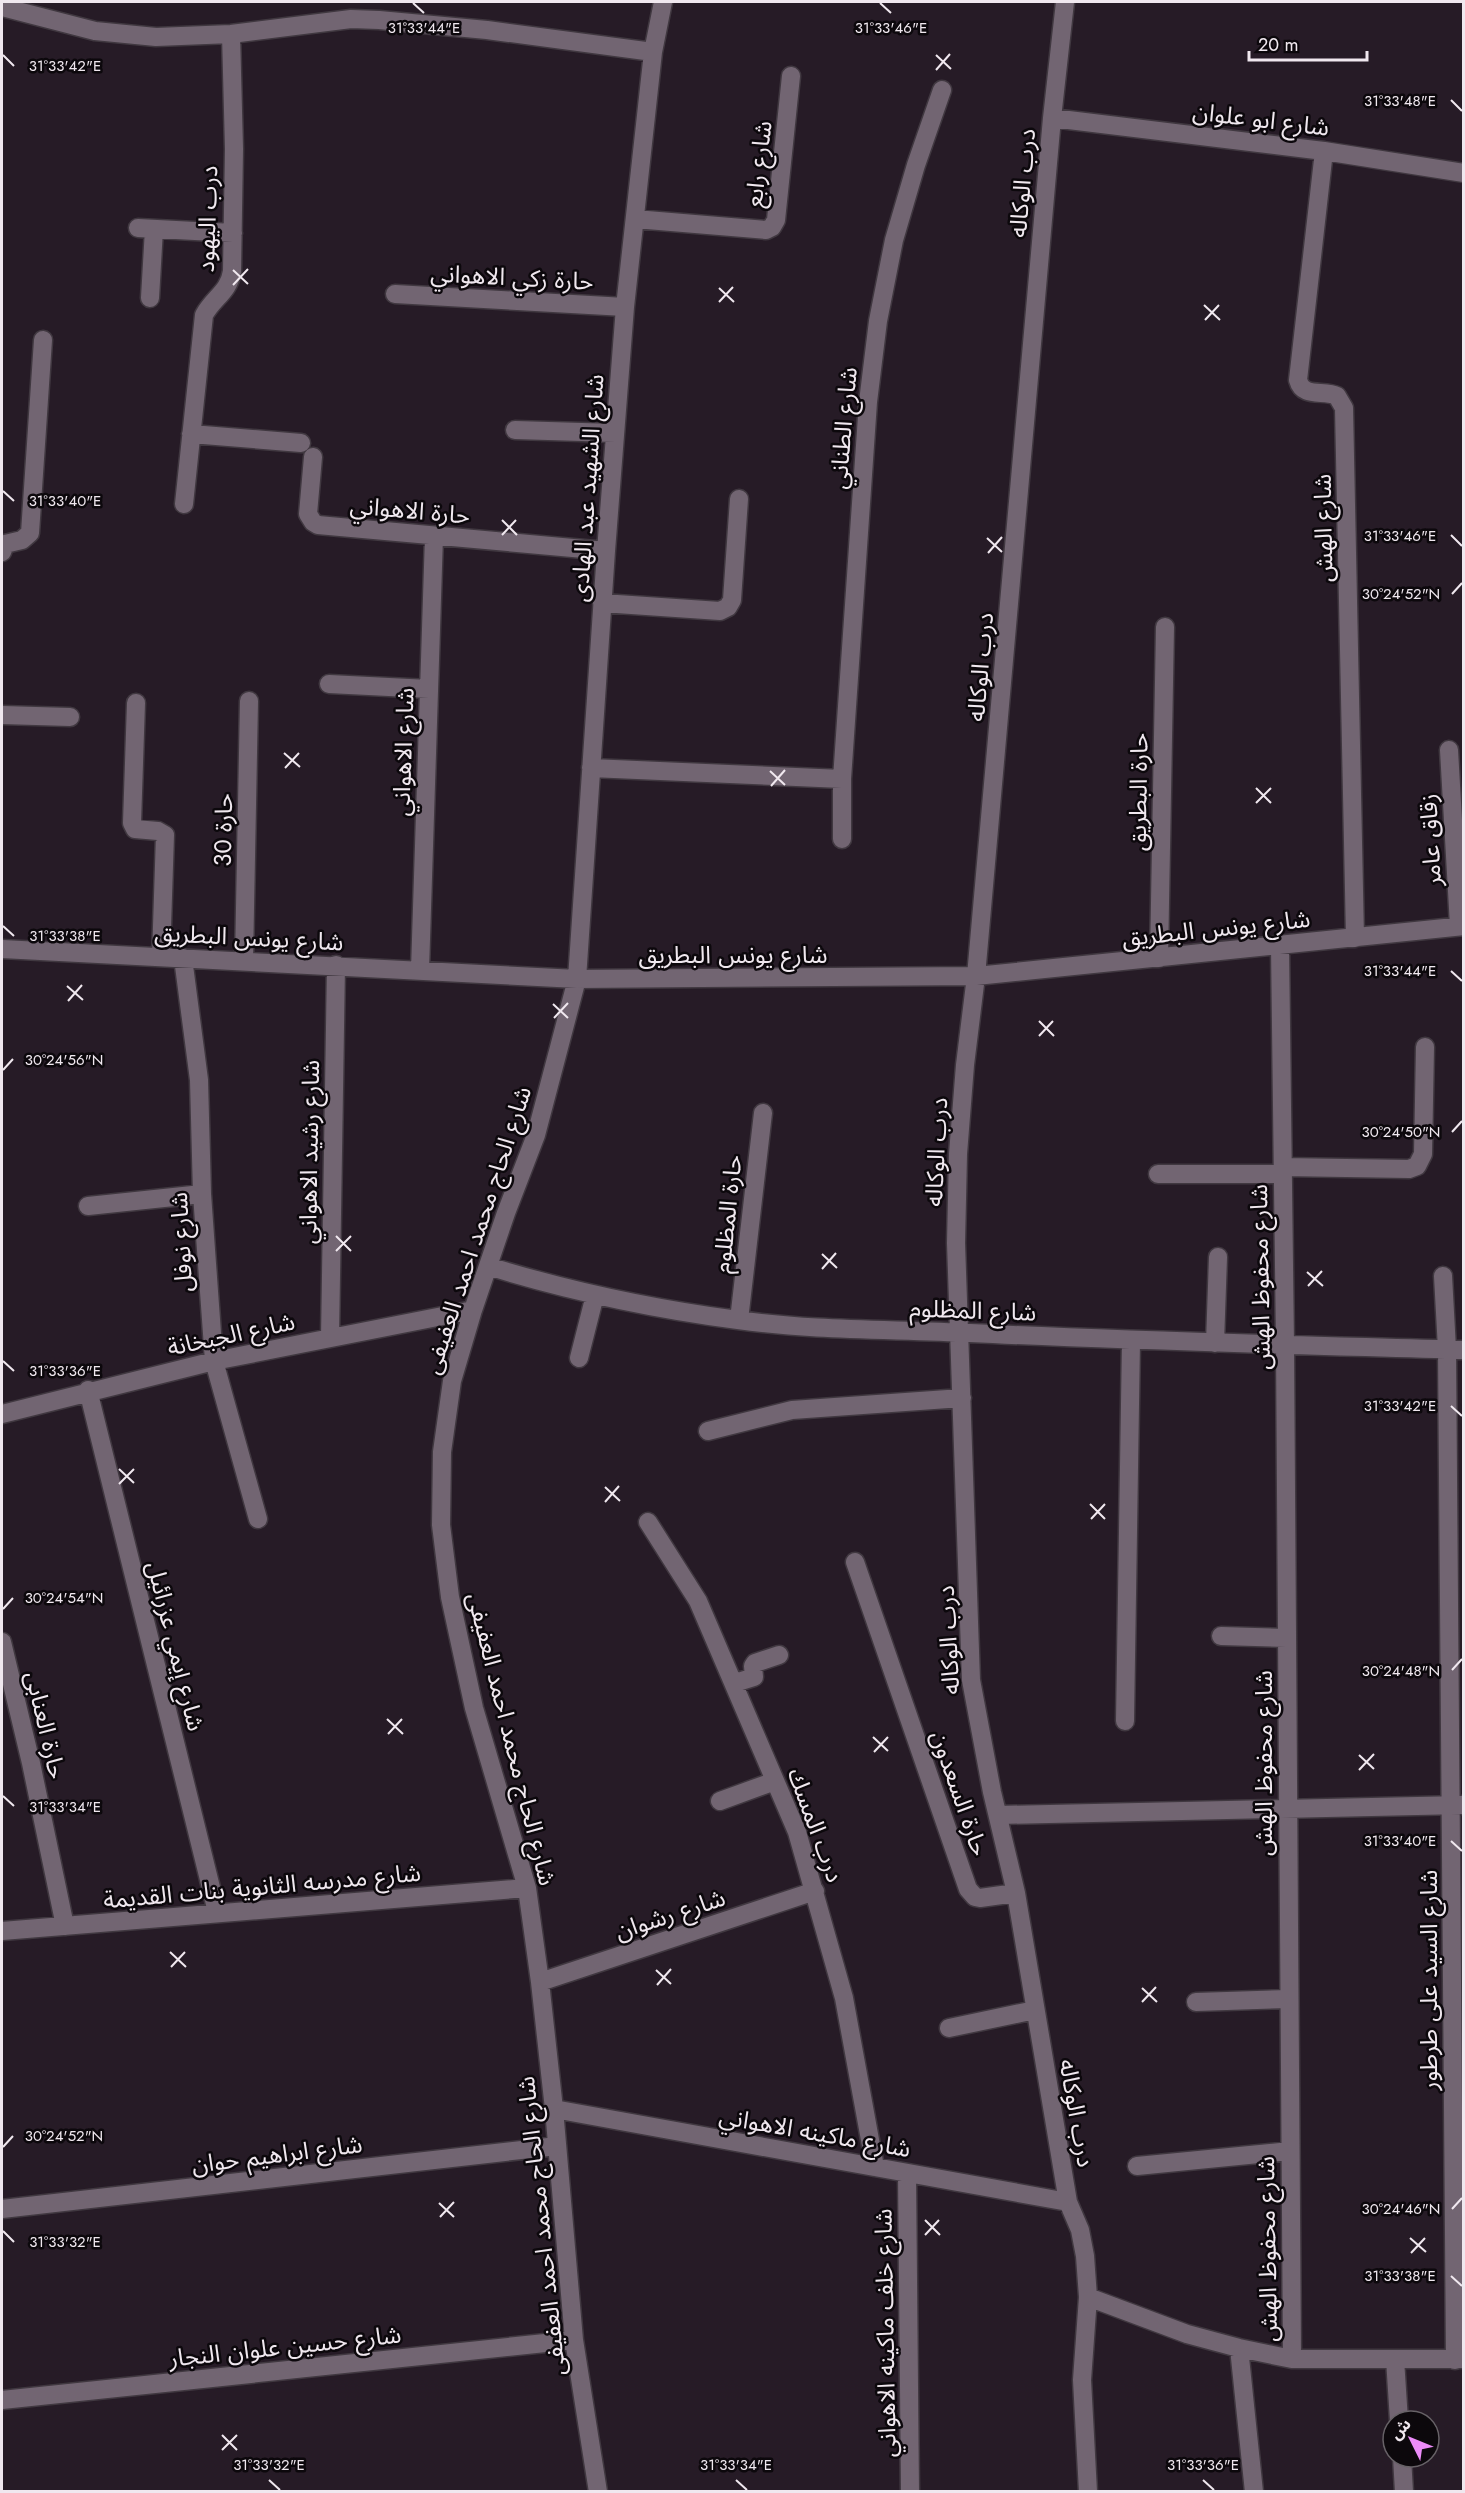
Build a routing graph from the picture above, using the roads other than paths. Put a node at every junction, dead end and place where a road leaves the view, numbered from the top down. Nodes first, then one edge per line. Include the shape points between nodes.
1 (663, 2) edge
2 (1065, 2) edge
3 (2, 7) edge
4 (351, 10) edge
5 (231, 34) junction
6 (653, 52) junction
7 (791, 76) dead end
8 (942, 90) dead end
9 (1052, 118) junction
10 (1324, 151) junction
11 (1464, 173) edge
12 (635, 219) junction
13 (233, 233) junction
14 (396, 294) dead end
15 (150, 297) dead end
16 (626, 308) junction
17 (43, 340) dead end
18 (515, 430) dead end
19 (615, 433) junction
20 (191, 434) junction
21 (739, 499) dead end
22 (184, 504) dead end
23 (434, 536) junction
24 (606, 551) junction
25 (2, 552) edge
26 (602, 603) junction
27 (1165, 627) dead end
28 (329, 684) dead end
29 (429, 689) junction
30 (249, 701) dead end
31 (136, 703) dead end
32 (2, 715) edge
33 (70, 717) dead end
34 (1449, 750) dead end
35 (591, 768) junction
36 (842, 779) junction
37 (842, 839) dead end
38 (1461, 926) edge
39 (1355, 938) junction
40 (1280, 946) junction
41 (2, 949) edge
42 (160, 957) junction
43 (183, 958) junction
44 (1159, 958) junction
45 (244, 960) junction
46 (336, 965) junction
47 (420, 970) junction
48 (976, 976) junction
49 (577, 979) junction
50 (1425, 1047) dead end
51 (763, 1113) dead end
52 (1282, 1170) junction
53 (1158, 1174) dead end
54 (202, 1194) junction
55 (88, 1206) dead end
56 (1218, 1257) dead end
57 (488, 1266) junction
58 (1443, 1276) dead end
59 (595, 1295) junction
60 (473, 1310) junction
61 (739, 1320) junction
62 (960, 1332) junction
63 (330, 1338) junction
64 (1131, 1341) junction
65 (1215, 1342) junction
66 (1285, 1345) junction
67 (1455, 1349) edge
68 (579, 1358) dead end
69 (214, 1361) junction
70 (88, 1390) junction
71 (962, 1398) junction
72 (2, 1414) edge
73 (708, 1431) dead end
74 (258, 1519) dead end
75 (648, 1522) dead end
76 (855, 1562) dead end
77 (1456, 1573) edge
78 (1221, 1636) dead end
79 (1286, 1638) junction
80 (2, 1642) edge
81 (779, 1655) dead end
82 (735, 1683) junction
83 (1125, 1721) dead end
84 (776, 1780) junction
85 (720, 1801) dead end
86 (1457, 1805) edge
87 (1287, 1810) junction
88 (999, 1815) junction
89 (527, 1888) junction
90 (815, 1891) junction
91 (1016, 1893) junction
92 (217, 1912) junction
93 (65, 1926) junction
94 (2, 1931) edge
95 (540, 1983) junction
96 (1458, 1997) edge
97 (1288, 1999) junction
98 (1196, 2002) dead end
99 (1035, 2010) junction
100 (949, 2028) dead end
101 (554, 2109) junction
102 (557, 2146) junction
103 (1290, 2151) junction
104 (1137, 2166) dead end
105 (875, 2168) junction
106 (907, 2174) junction
107 (1068, 2202) junction
108 (2, 2209) edge
109 (1088, 2297) junction
110 (574, 2340) junction
111 (1239, 2348) junction
112 (1292, 2359) junction
113 (1395, 2359) junction
114 (1459, 2359) edge
115 (2, 2400) edge
116 (1398, 2409) edge
117 (1403, 2469) edge
118 (598, 2492) edge
119 (910, 2492) edge
120 (1088, 2492) edge
121 (1254, 2492) edge
122 (1404, 2492) edge

1 - 6 street, شارع الشهيد عبد الهادى
2 - 9 street, درب الوكاله
3 - 5 street via 95,31 156,37
4 - 5 street
4 - 6 street
5 - 13 street, درب اليهود
6 - 12 street, شارع الشهيد عبد الهادى
7 - 12 street, شارع رابع via 776,220 772,226 766,230
8 - 36 street, شارع الطناني via 897,230 878,321 868,402
9 - 10 street, شارع ابو علوان
9 - 48 street, درب الوكاله
10 - 11 street, شارع ابو علوان
10 - 39 street, شارع الهش via 1298,380 1307,392 1337,396 1344,408
12 - 16 street, شارع الشهيد عبد الهادى
13 - 15 street via 146,228
13 - 20 street, درب اليهود via 231,279 204,315
14 - 16 street, حارة زكي الاهواني
16 - 19 street, شارع الشهيد عبد الهادى
17 - 25 street via 30,533 26,539 5,544
18 - 19 street
19 - 24 street, شارع الشهيد عبد الهادى
20 - 22 street, درب اليهود
20 - 23 street, حارة الاهواني via 307,450 308,514 313,522
21 - 26 street via 732,600 728,608 720,611
23 - 24 street, حارة الاهواني
23 - 29 street, شارع الاهواني
24 - 26 street, شارع الشهيد عبد الهادى
26 - 35 street, شارع الشهيد عبد الهادى
27 - 44 street, حارة البطريق
28 - 29 street
29 - 47 street, شارع الاهواني
30 - 45 street, حارة 30
31 - 42 street via 132,825 136,830 165,835
32 - 33 street
34 - 38 street, زقاق عامر
35 - 36 street
35 - 49 street, شارع الشهيد عبد الهادى
36 - 37 street, شارع الطناني
38 - 39 street, شارع يونس البطريق
39 - 40 street, شارع يونس البطريق
40 - 44 street, شارع يونس البطريق
40 - 52 street, شارع محفوظ الهش
41 - 42 street, شارع يونس البطريق
42 - 43 street, شارع يونس البطريق
43 - 45 street, شارع يونس البطريق
43 - 54 street, شارع نوفل via 199,1080
44 - 48 street, شارع يونس البطريق
45 - 46 street, شارع يونس البطريق
46 - 47 street, شارع يونس البطريق
46 - 63 street, شارع رشيد الاهواني
47 - 49 street, شارع يونس البطريق
48 - 49 street, شارع يونس البطريق
48 - 62 street, درب الوكاله via 958,1154 956,1244
49 - 57 street, شارع الحاج محمد احمد العفيفى via 536,1135
50 - 52 street, شارع محفوظ الهش via 1423,1154 1417,1166
51 - 61 street, حارة المظلوم
52 - 53 street
52 - 66 street, شارع محفوظ الهش
54 - 55 street
54 - 69 street, شارع نوفل
56 - 65 street
57 - 59 street, شارع المظلوم
57 - 60 street, شارع الحاج محمد احمد العفيفى
58 - 67 street, شارع السيد على طرطور
59 - 61 street, شارع المظلوم
59 - 68 street
60 - 63 street, شارع الجبخانة
60 - 89 street, شارع الحاج محمد احمد العفيفى via 449,1401 442,1452 441,1525 450,1597 474,1708
61 - 62 street, شارع المظلوم via 847,1330
62 - 64 street, شارع المظلوم
62 - 71 street, درب الوكاله
63 - 69 street, شارع الجبخانة
64 - 65 street, شارع المظلوم
64 - 83 street
65 - 66 street, شارع المظلوم
66 - 67 street, شارع المظلوم
66 - 79 street, شارع محفوظ الهش
67 - 77 street, شارع السيد على طرطور
69 - 70 street, شارع الجبخانة
69 - 74 street, شارع نوفل
70 - 72 street, شارع الجبخانة
70 - 92 street, شارع إيمي عزرائيل
71 - 73 street via 792,1410
71 - 88 street, درب الوكاله via 971,1680
75 - 82 street, درب المسك via 698,1601
76 - 91 street, حارة السعدون via 968,1889 980,1898
77 - 86 street, شارع السيد على طرطور
78 - 79 street
79 - 87 street, شارع محفوظ الهش
80 - 93 street, حارة العنابى
81 - 82 street via 755,1663 754,1677
82 - 84 street, درب المسك
84 - 85 street
84 - 90 street, درب المسك
86 - 87 street
86 - 96 street, شارع السيد على طرطور
87 - 88 street
87 - 97 street, شارع محفوظ الهش
88 - 91 street, درب الوكاله
89 - 92 street, شارع مدرسه الثانوية بنات القديمة
89 - 95 street, شارع الحاج محمد احمد العفيفى
90 - 95 street, شارع رشوان
90 - 105 street, درب المسك via 844,1998
91 - 99 street, درب الوكاله
92 - 93 street, شارع مدرسه الثانوية بنات القديمة
93 - 94 street, شارع مدرسه الثانوية بنات القديمة
95 - 101 street, شارع الحاج محمد احمد العفيفى
96 - 114 street, شارع السيد على طرطور
97 - 98 street
97 - 103 street, شارع محفوظ الهش
99 - 100 street
99 - 107 street, درب الوكاله
101 - 102 street, شارع الحاج محمد احمد العفيفى
101 - 105 street, شارع ماكينه الاهواني
102 - 108 street, شارع ابراهيم حوان
102 - 110 street, شارع الحاج محمد احمد العفيفى
103 - 104 street
103 - 112 street, شارع محفوظ الهش
105 - 106 street, شارع ماكينه الاهواني
106 - 107 street, شارع ماكينه الاهواني
106 - 119 street, شارع خلف ماكينه الاهواني
107 - 109 street, درب الوكاله via 1080,2230
109 - 111 street via 1187,2334
109 - 120 street, درب الوكاله via 1082,2380
110 - 115 street, شارع حسين علوان النجار
110 - 118 street, شارع الحاج محمد احمد العفيفى
111 - 112 street
111 - 121 street
112 - 113 street
113 - 114 street
113 - 116 street
117 - 122 street

